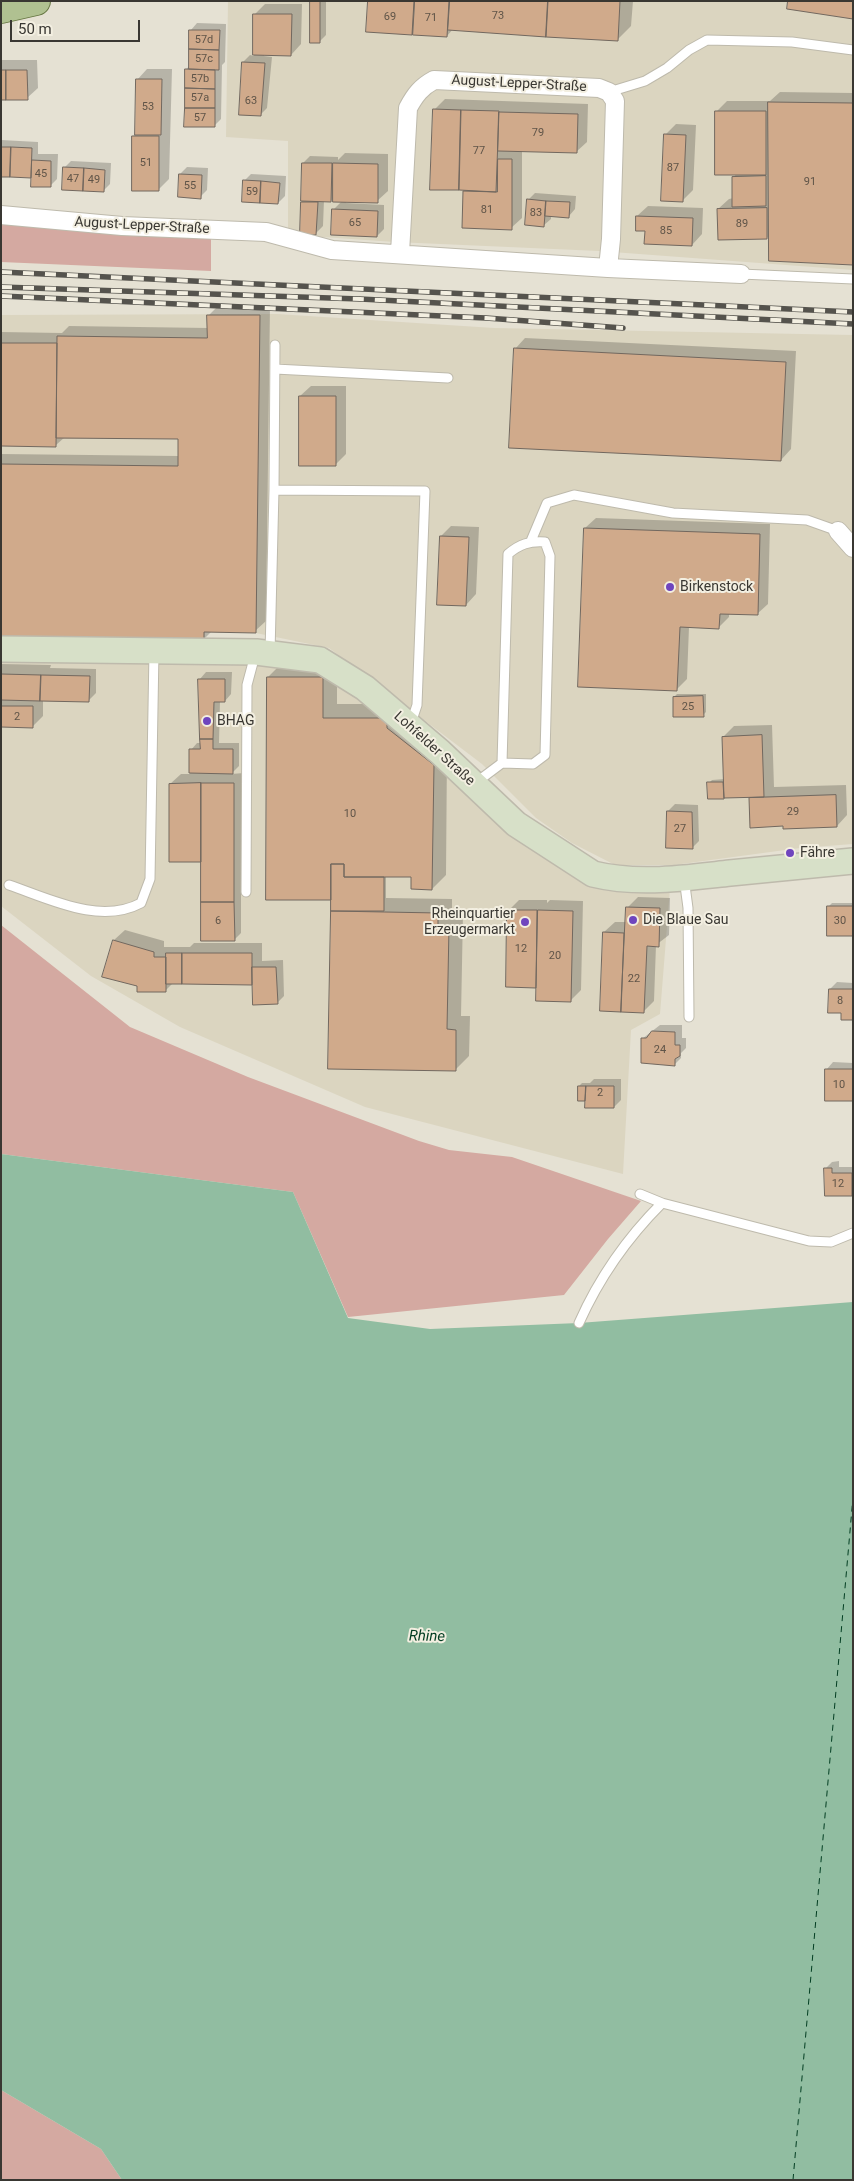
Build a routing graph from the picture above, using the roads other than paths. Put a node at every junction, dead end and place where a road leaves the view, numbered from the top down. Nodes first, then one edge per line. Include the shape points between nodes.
1 (36, 1) edge
2 (1, 9) edge
3 (853, 50) edge
4 (609, 92) junction
5 (1, 216) edge
6 (400, 253) junction
7 (608, 268) junction
8 (741, 274) joint
9 (853, 279) edge
10 (275, 345) dead end
11 (275, 370) junction
12 (448, 378) dead end
13 (274, 490) junction
14 (848, 539) edge
15 (531, 541) junction
16 (1, 650) edge
17 (154, 651) junction
18 (263, 653) junction
19 (410, 726) junction
20 (502, 763) junction
21 (474, 784) junction
22 (853, 861) edge
23 (684, 878) junction
24 (9, 885) dead end
25 (246, 892) dead end
26 (689, 1017) dead end
27 (640, 1194) dead end
28 (662, 1203) junction
29 (853, 1233) edge
30 (578, 1323) dead end

1 - 2 main road
3 - 4 lane via 792,42 707,40 644,81
4 - 6 street, August-Lepper-Straße via 599,88 434,80 424,85 408,108
4 - 7 street via 615,101
5 - 6 street, August-Lepper-Straße via 122,226 266,232 332,250
6 - 7 street, August-Lepper-Straße
7 - 8 street, August-Lepper-Straße
8 - 9 lane
10 - 11 lane
11 - 12 lane
11 - 13 lane
13 - 18 lane
13 - 19 lane via 425,491 417,705
14 - 15 lane via 808,520 673,513 574,495 547,503
15 - 20 lane via 518,545 508,554
15 - 20 lane via 545,542 550,556 545,754 533,764
16 - 17 street, Lohfelder Straße
17 - 18 street, Lohfelder Straße
17 - 24 lane via 150,879 141,902 127,910 85,911
18 - 19 street, Lohfelder Straße via 320,660 366,688
18 - 25 lane via 247,685
19 - 21 street, Lohfelder Straße
20 - 21 lane
21 - 23 street, Lohfelder Straße via 516,824 593,874 618,880
22 - 23 street, Lohfelder Straße
23 - 26 lane via 688,908
27 - 28 lane
28 - 29 lane via 809,1241 830,1242
28 - 30 lane via 627,1240

